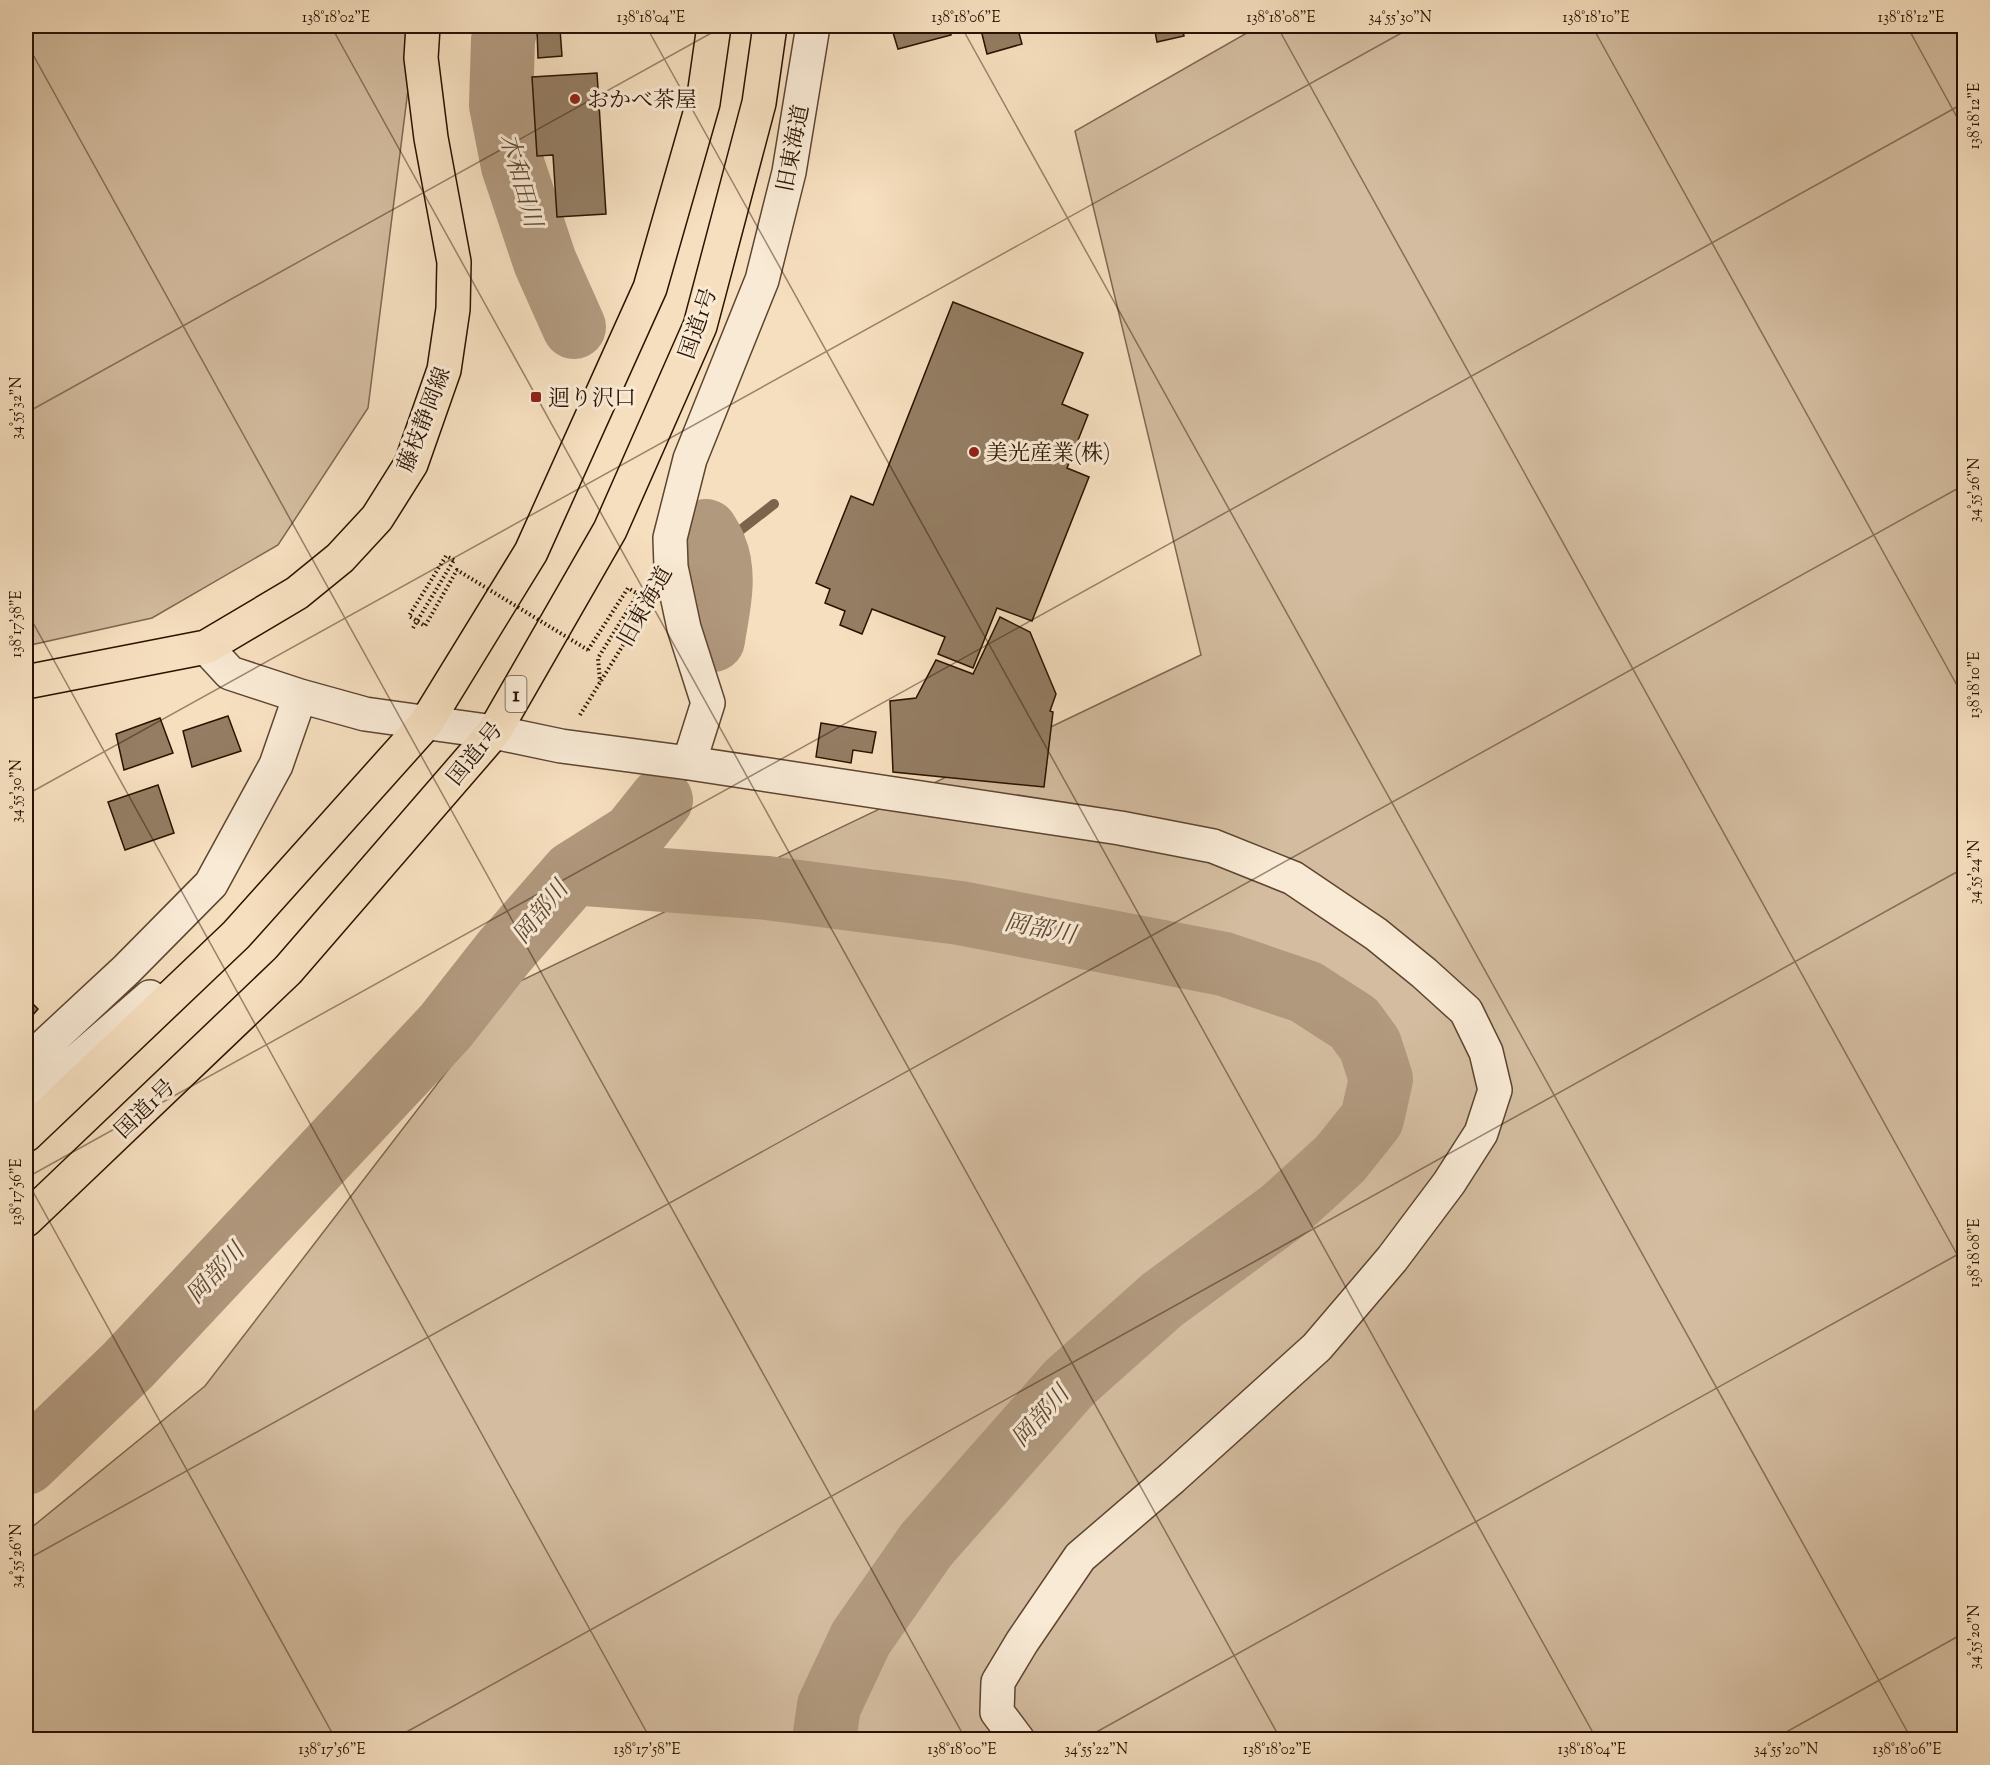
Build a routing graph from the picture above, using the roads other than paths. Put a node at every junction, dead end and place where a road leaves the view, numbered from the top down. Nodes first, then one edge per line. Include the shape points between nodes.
1 (423, 26) edge
2 (714, 26) edge
3 (770, 26) edge
4 (813, 26) edge
5 (206, 647) junction
6 (26, 682) edge
7 (300, 696) junction
8 (426, 723) junction
9 (494, 732) junction
10 (689, 763) junction
11 (236, 935) junction
12 (26, 1063) edge
13 (26, 1105) edge
14 (26, 1135) edge
15 (26, 1220) edge
16 (1018, 1740) edge

1 - 5 main road, 藤枝静岡線 via 421,58 431,138 454,262 453,309 444,370 411,464 377,518 340,558 297,593
2 - 8 main road via 703,103 650,288 531,552
3 - 9 main road, 国道1号 / 1 via 759,103 700,326 610,530
4 - 10 street, 旧東海道 via 789,172 765,269 690,459 670,538 671,567 684,628 708,703
5 - 6 main road, 藤枝静岡線
5 - 7 street via 230,673
7 - 8 street via 365,714
7 - 12 street via 276,765 211,884
8 - 9 street
8 - 11 main road
9 - 10 street via 561,746
9 - 15 main road, 国道1号 / 1 via 288,970
10 - 16 street via 1120,828 1213,846 1293,878 1376,934 1466,1011 1486,1052 1495,1090 1481,1133 1392,1259 1317,1347 1080,1557 1022,1642 998,1682 997,1712
11 - 13 street via 161,987
11 - 14 main road

